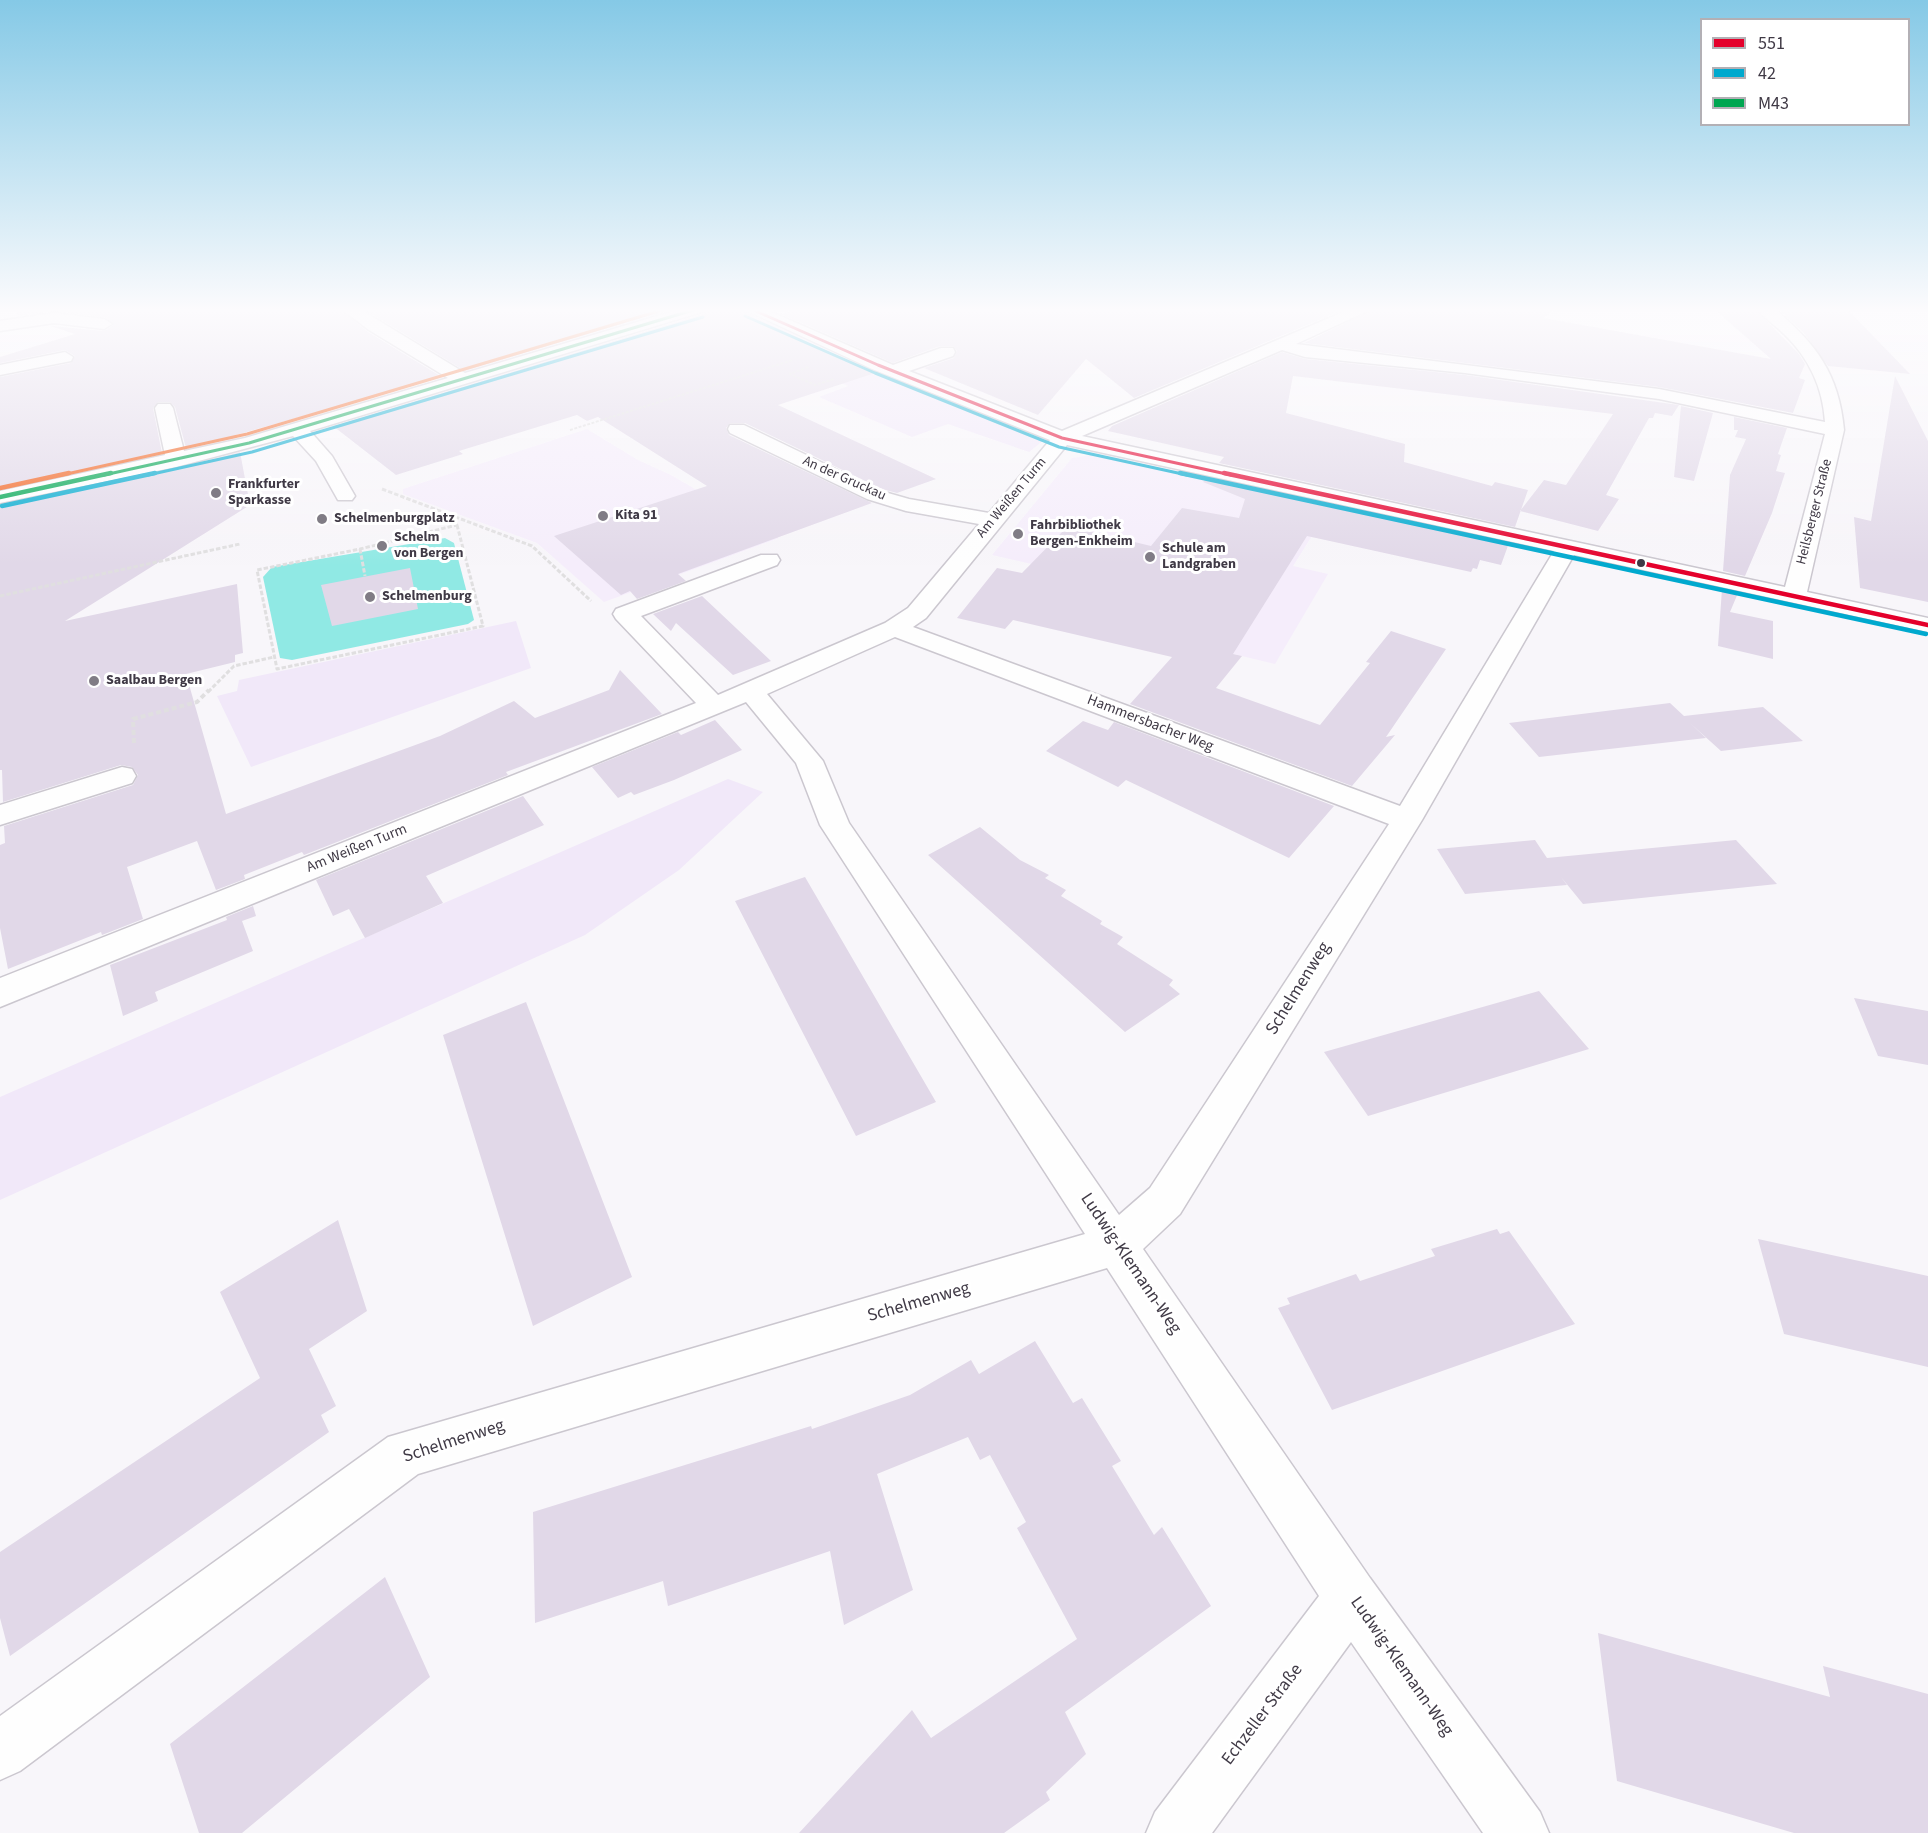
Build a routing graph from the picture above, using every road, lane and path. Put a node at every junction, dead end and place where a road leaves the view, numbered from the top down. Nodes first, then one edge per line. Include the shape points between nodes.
1 (418, 394) edge
2 (687, 394) edge
3 (950, 394) edge
4 (1165, 394) edge
5 (1656, 394) edge
6 (1829, 394) edge
7 (164, 408) dead end
8 (297, 429) junction
9 (737, 429) dead end
10 (570, 430) dead end
11 (1835, 430) junction
12 (1062, 438) junction
13 (176, 461) junction
14 (382, 489) dead end
15 (345, 496) dead end
16 (0, 497) edge
17 (992, 520) junction
18 (462, 521) junction
19 (457, 525) junction
20 (240, 544) dead end
21 (1567, 548) junction
22 (360, 549) junction
23 (769, 560) dead end
24 (365, 576) dead end
25 (0, 596) edge
26 (1794, 598) junction
27 (625, 614) junction
28 (1928, 625) edge
29 (894, 628) junction
30 (274, 657) junction
31 (733, 698) junction
32 (122, 776) joint
33 (0, 815) edge
34 (1407, 820) junction
35 (0, 993) edge
36 (1117, 1245) junction
37 (1351, 1597) junction
38 (0, 1752) edge
39 (1176, 1833) edge
40 (1519, 1833) edge

1 - 8 street
2 - 10 path
3 - 12 street
4 - 12 street, Am Weißen Turm
5 - 11 street
6 - 11 street, Heilsberger Straße
7 - 13 street
8 - 13 street
8 - 15 street via 335,475
9 - 17 street, An der Gruckau via 874,495 906,505
11 - 26 street, Heilsberger Straße
12 - 17 street, Am Weißen Turm
12 - 21 street
13 - 16 street
14 - 18 path
17 - 29 street, Am Weißen Turm via 917,613
18 - 19 path
18 - 27 path via 531,546 593,603
19 - 22 path
19 - 30 path via 483,626 276,669
20 - 25 path
21 - 26 street
21 - 34 street, Schelmenweg
22 - 24 path
22 - 30 path via 257,570
23 - 27 street
26 - 28 street
27 - 31 street
29 - 31 street, Am Weißen Turm
29 - 34 street, Hammersbacher Weg
30 - 32 path via 234,666 197,702 133,719 134,754
31 - 35 street, Am Weißen Turm
31 - 36 street, Ludwig-Klemann-Weg via 809,761 835,825
32 - 33 street
34 - 36 street, Schelmenweg via 1165,1202
36 - 37 street, Ludwig-Klemann-Weg
36 - 38 street, Schelmenweg via 405,1454
37 - 39 street, Echzeller Straße
37 - 40 street, Ludwig-Klemann-Weg

